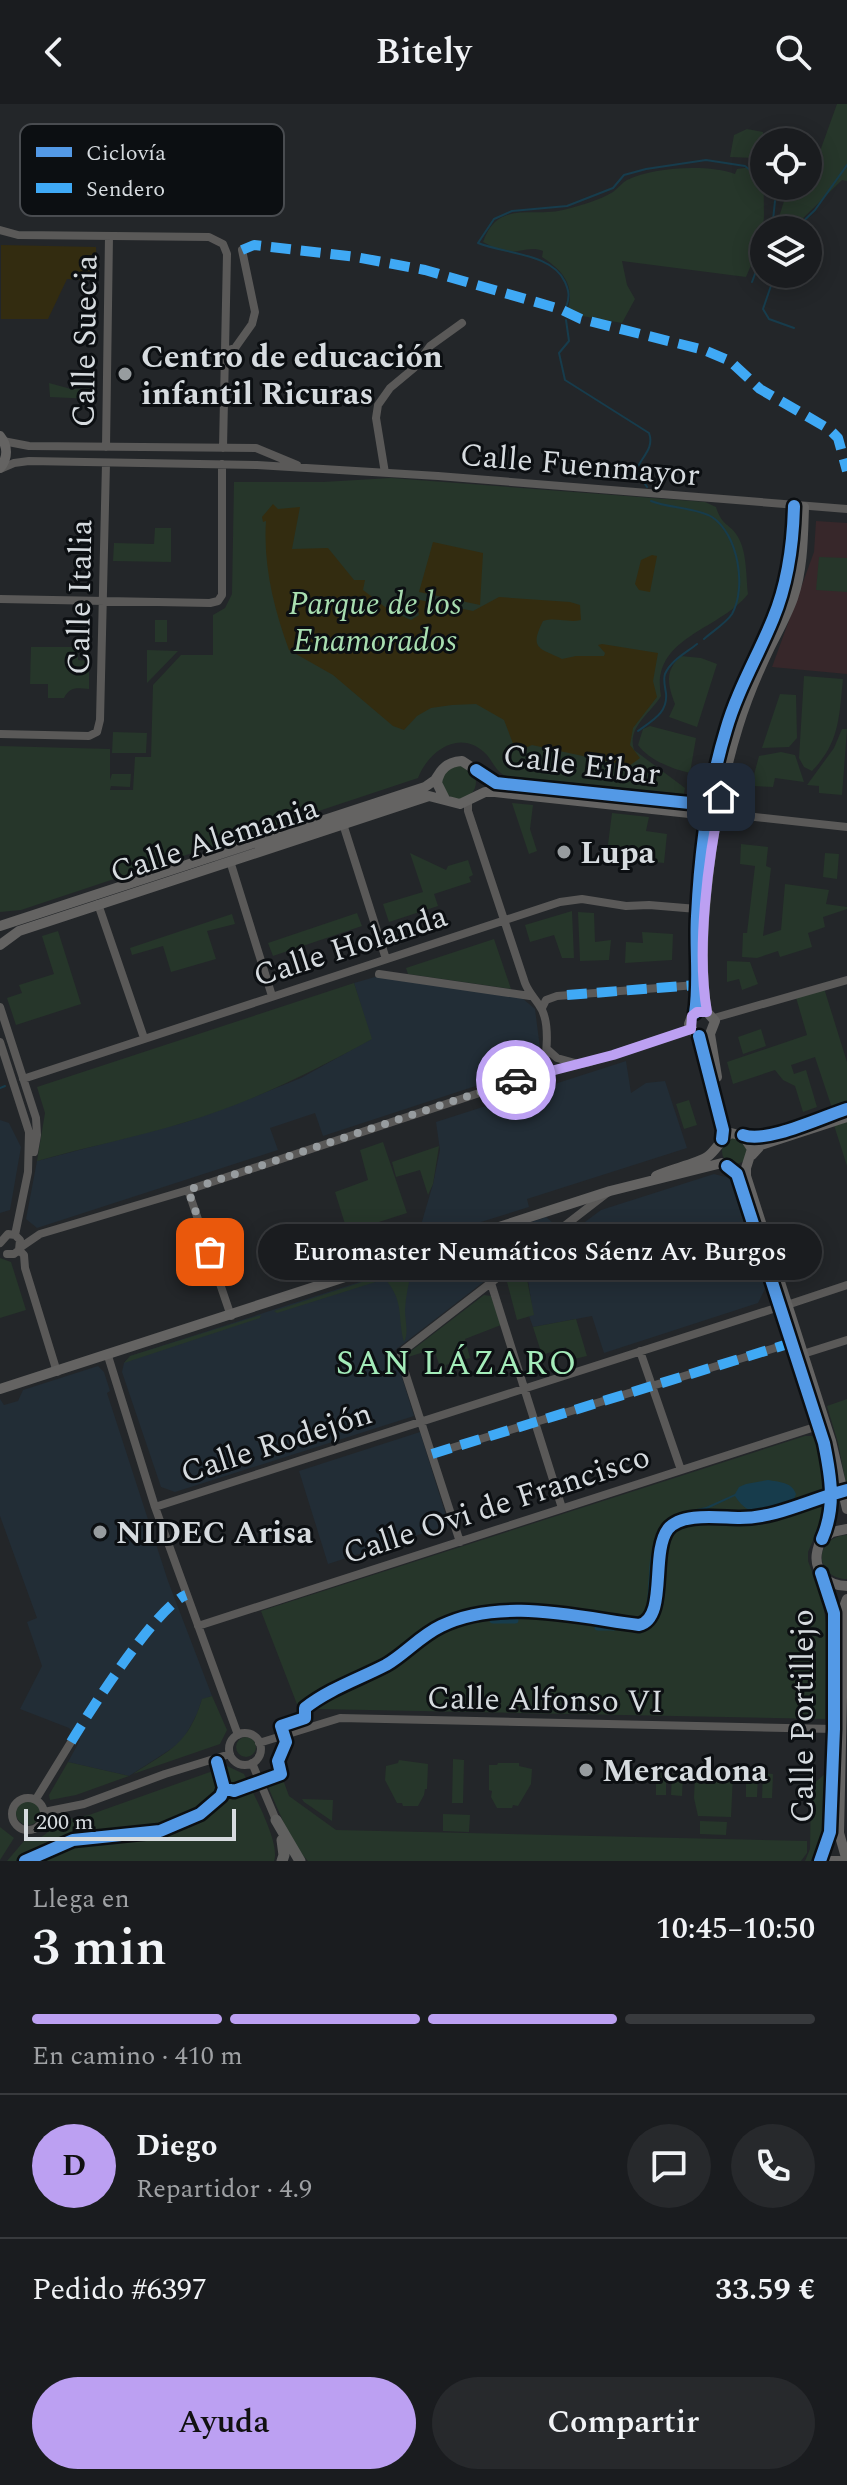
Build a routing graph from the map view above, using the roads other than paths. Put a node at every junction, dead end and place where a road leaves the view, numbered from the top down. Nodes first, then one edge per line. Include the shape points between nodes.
1 (0, 230) edge
2 (109, 236) junction
3 (242, 250) dead end
4 (462, 323) dead end
5 (225, 351) junction
6 (2, 438) edge
7 (106, 447) junction
8 (223, 448) junction
9 (260, 449) junction
10 (106, 463) junction
11 (222, 464) junction
12 (257, 465) junction
13 (0, 469) edge
14 (309, 469) junction
15 (385, 473) junction
16 (799, 506) junction
17 (847, 509) edge
18 (0, 599) edge
19 (104, 601) junction
20 (0, 734) edge
21 (476, 770) junction
22 (441, 771) junction
23 (447, 800) junction
24 (468, 803) junction
25 (712, 811) junction
26 (343, 824) junction
27 (847, 827) edge
28 (230, 861) junction
29 (98, 904) junction
30 (697, 909) junction
31 (503, 920) junction
32 (0, 926) edge
33 (0, 945) edge
34 (386, 959) junction
35 (379, 974) dead end
36 (847, 980) edge
37 (696, 985) junction
38 (272, 996) junction
39 (530, 996) junction
40 (0, 1007) edge
41 (542, 1008) junction
42 (695, 1013) junction
43 (711, 1015) junction
44 (700, 1033) junction
45 (144, 1038) junction
46 (0, 1042) edge
47 (548, 1050) junction
48 (590, 1062) junction
49 (539, 1073) junction
50 (23, 1079) junction
51 (847, 1109) edge
52 (847, 1117) edge
53 (740, 1134) junction
54 (720, 1141) junction
55 (750, 1158) junction
56 (725, 1165) junction
57 (28, 1172) junction
58 (647, 1181) junction
59 (188, 1190) junction
60 (610, 1191) junction
61 (8, 1240) edge
62 (25, 1268) junction
63 (491, 1283) junction
64 (847, 1285) edge
65 (783, 1306) junction
66 (231, 1316) junction
67 (847, 1340) edge
68 (791, 1343) junction
69 (640, 1351) junction
70 (803, 1354) junction
71 (108, 1356) junction
72 (57, 1372) junction
73 (652, 1387) junction
74 (524, 1388) junction
75 (0, 1389) edge
76 (421, 1421) junction
77 (535, 1423) junction
78 (813, 1427) junction
79 (432, 1454) junction
80 (681, 1470) junction
81 (155, 1507) junction
82 (562, 1508) junction
83 (847, 1509) edge
84 (847, 1529) edge
85 (822, 1539) junction
86 (460, 1542) junction
87 (821, 1573) junction
88 (847, 1586) edge
89 (847, 1599) edge
90 (198, 1626) junction
91 (841, 1729) edge
92 (238, 1735) junction
93 (71, 1742) dead end
94 (259, 1743) junction
95 (230, 1754) junction
96 (252, 1763) junction
97 (36, 1799) junction
98 (44, 1812) junction
99 (0, 1814) edge
100 (12, 1814) junction
101 (276, 1820) junction
102 (282, 1861) edge
103 (300, 1861) edge
104 (823, 1861) edge
105 (839, 1861) edge
106 (847, 1861) edge

1 - 2 street via 18,235
2 - 5 street via 209,237 223,244
2 - 7 street, Calle Suecia
3 - 5 street via 255,312 235,348
4 - 15 street via 430,346 378,405
5 - 8 street
6 - 7 street, Calle Fuenmayor via 29,446
6 - 13 main road via 6,456
7 - 8 street, Calle Fuenmayor
8 - 9 street, Calle Fuenmayor
9 - 12 street
9 - 14 street, Calle Fuenmayor
10 - 11 street, Calle Fuenmayor
10 - 13 street, Calle Fuenmayor via 29,461
10 - 19 street, Calle Italia
11 - 12 street, Calle Fuenmayor
11 - 19 street via 218,601
12 - 14 street, Calle Fuenmayor
14 - 15 street, Calle Fuenmayor
15 - 16 street, Calle Fuenmayor
16 - 17 street, Calle Fuenmayor
16 - 25 main road via 782,594 725,731
18 - 19 street
19 - 20 street, Calle Italia via 97,732
21 - 22 main road via 462,761
21 - 24 main road via 480,787
21 - 25 main road, Calle Eibar via 496,783
22 - 23 main road via 437,783
22 - 32 main road, Calle Alemania via 425,787
23 - 24 main road
23 - 26 main road, Calle Alemania via 429,796
24 - 25 main road, Calle Eibar via 495,792
24 - 31 street
25 - 27 street, Calle Eibar
25 - 30 main road
25 - 43 main road via 704,986
26 - 28 main road, Calle Alemania
26 - 34 street
28 - 29 main road, Calle Alemania
28 - 38 street
29 - 33 main road, Calle Alemania via 19,931
29 - 45 street
30 - 31 street, Calle Holanda via 574,899
30 - 37 main road
31 - 34 street, Calle Holanda
31 - 39 street
34 - 38 street, Calle Holanda
35 - 39 street
36 - 43 street
37 - 41 street via 567,995 551,998
37 - 42 main road
38 - 45 street, Calle Holanda
39 - 41 street
40 - 50 street
41 - 47 street
42 - 43 main road
42 - 44 main road via 690,1020
43 - 44 main road via 715,1026
44 - 48 street
44 - 53 main road via 729,1127
44 - 54 main road via 723,1130
45 - 50 street, Calle Holanda
46 - 57 street via 29,1132
47 - 48 street via 566,1061
47 - 49 street
48 - 49 street
49 - 59 street
50 - 57 street via 37,1126
51 - 53 main road via 771,1135
52 - 55 main road via 761,1145
53 - 54 main road
53 - 55 main road via 751,1143
54 - 56 main road via 718,1154
54 - 58 main road via 704,1159
55 - 56 main road via 740,1167
55 - 65 main road via 746,1176
56 - 58 main road
56 - 65 main road via 737,1174
57 - 61 street
58 - 60 main road
59 - 61 street
59 - 66 street
60 - 63 street
60 - 66 main road
61 - 62 street via 24,1255
61 - 62 street via 14,1254 7,1254
62 - 72 street
63 - 74 street
63 - 76 street via 400,1357
64 - 65 street, Calle Rodejón
65 - 68 main road
65 - 69 street, Calle Rodejón
65 - 70 main road
66 - 71 main road
67 - 70 street
68 - 73 street
68 - 78 main road
69 - 73 street
69 - 74 street, Calle Rodejón
70 - 83 main road
71 - 72 main road
71 - 81 street
72 - 75 main road
73 - 77 street
73 - 80 street
74 - 76 street, Calle Rodejón
74 - 77 street
76 - 79 street
76 - 81 street, Calle Rodejón
77 - 79 street
77 - 82 street
78 - 80 street, Calle Ovi de Francisco
78 - 85 main road via 830,1473 832,1506
79 - 86 street
80 - 82 street, Calle Ovi de Francisco
81 - 90 street
82 - 86 street, Calle Ovi de Francisco
84 - 85 main road
85 - 87 main road, Calle Portillejo via 816,1557
86 - 90 street, Calle Ovi de Francisco
87 - 88 main road via 828,1581
87 - 91 main road, Calle Portillejo via 834,1613
89 - 91 main road, Calle Portillejo
90 - 92 street
91 - 94 street, Calle Alfonso VI via 340,1718
91 - 104 main road, Calle Portillejo
91 - 106 main road, Calle Portillejo via 839,1833
92 - 94 street via 248,1734
92 - 95 street
93 - 97 street
94 - 96 street via 261,1752
95 - 96 street via 236,1762
95 - 98 street via 84,1804
96 - 101 street
97 - 98 street
97 - 100 street via 22,1799
98 - 100 street via 42,1822 29,1830 15,1824
99 - 100 street
101 - 102 highway
101 - 103 highway
104 - 105 main road

